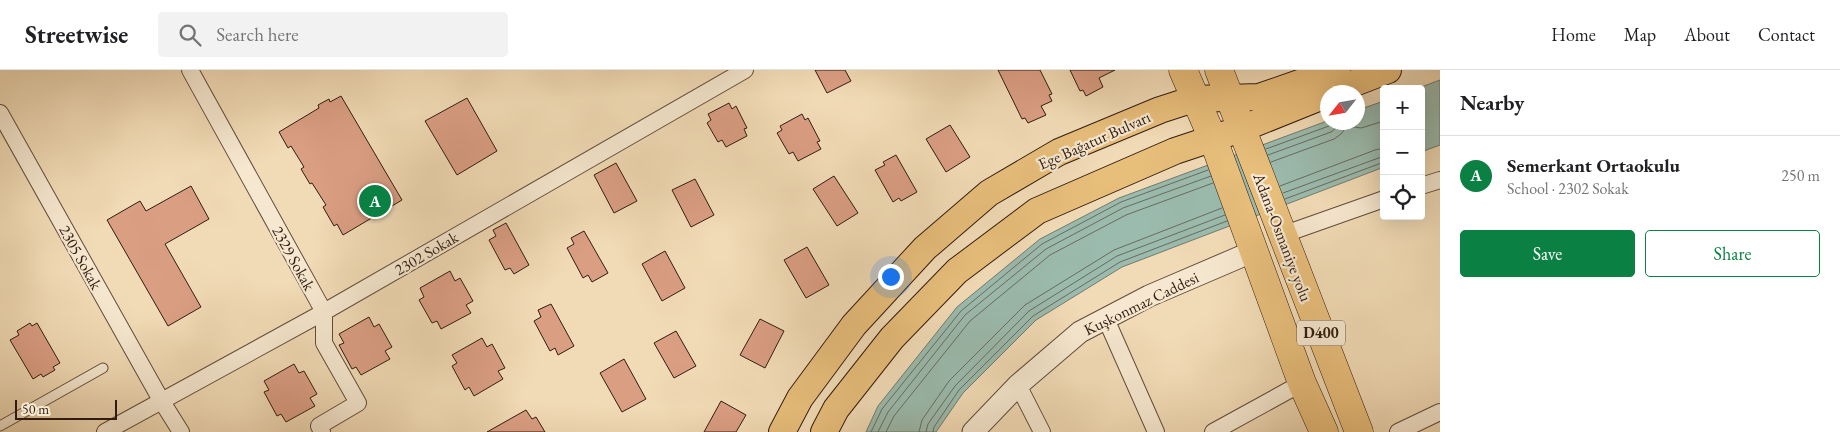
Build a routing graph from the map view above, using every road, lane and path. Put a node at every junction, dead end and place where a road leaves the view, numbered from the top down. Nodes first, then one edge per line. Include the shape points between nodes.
1 (190, 70) edge
2 (745, 70) edge
3 (1183, 70) edge
4 (1219, 70) edge
5 (1337, 70) edge
6 (1388, 70) edge
7 (1350, 85) edge
8 (1229, 97) junction
9 (1320, 97) edge
10 (1194, 99) junction
11 (0, 113) edge
12 (1242, 133) junction
13 (1215, 143) junction
14 (1440, 180) edge
15 (1425, 185) edge
16 (1380, 200) edge
17 (1282, 235) junction
18 (1254, 251) junction
19 (324, 312) junction
20 (1106, 319) junction
21 (102, 368) dead end
22 (1302, 384) junction
23 (1018, 385) junction
24 (161, 400) junction
25 (1440, 412) edge
26 (0, 426) edge
27 (104, 432) edge
28 (181, 432) edge
29 (322, 432) edge
30 (782, 432) edge
31 (824, 432) edge
32 (973, 432) edge
33 (1042, 432) edge
34 (1156, 432) edge
35 (1212, 432) edge
36 (1324, 432) edge
37 (1359, 432) edge
38 (1398, 432) edge

1 - 19 street, 2329 Sokak
2 - 19 street, 2302 Sokak
3 - 10 highway, Adana-Osmaniye yolu / D400
4 - 8 highway, Adana-Osmaniye yolu / D400
5 - 8 main road, Ege Bağatur Bulvarı via 1259,97
6 - 7 main road
8 - 10 main road, Ege Bağatur Bulvarı
8 - 12 highway, Adana-Osmaniye yolu / D400
9 - 12 main road
10 - 13 highway, Adana-Osmaniye yolu / D400
10 - 30 main road, Ege Bağatur Bulvarı via 1059,152 990,193 925,248 854,325 800,398
11 - 24 street, 2305 Sokak
12 - 13 main road
12 - 17 highway, Adana-Osmaniye yolu / D400
13 - 18 highway, Adana-Osmaniye yolu / D400
13 - 31 main road via 1157,159 1037,211 957,271 892,338 836,409
14 - 15 street
16 - 17 street
17 - 37 highway, Adana-Osmaniye yolu / D400
18 - 20 street, Kuşkonmaz Caddesi via 1149,296
18 - 22 highway, D400
19 - 24 street, 2302 Sokak
19 - 29 street, 2329 Sokak via 324,344 358,403 319,426
20 - 23 street, Kuşkonmaz Caddesi via 1080,332
20 - 34 street
21 - 26 lane
22 - 35 street
22 - 36 highway, D400
23 - 32 street, Kuşkonmaz Caddesi
23 - 33 street
24 - 27 street, 2302 Sokak
24 - 28 street, 2305 Sokak
25 - 38 street

